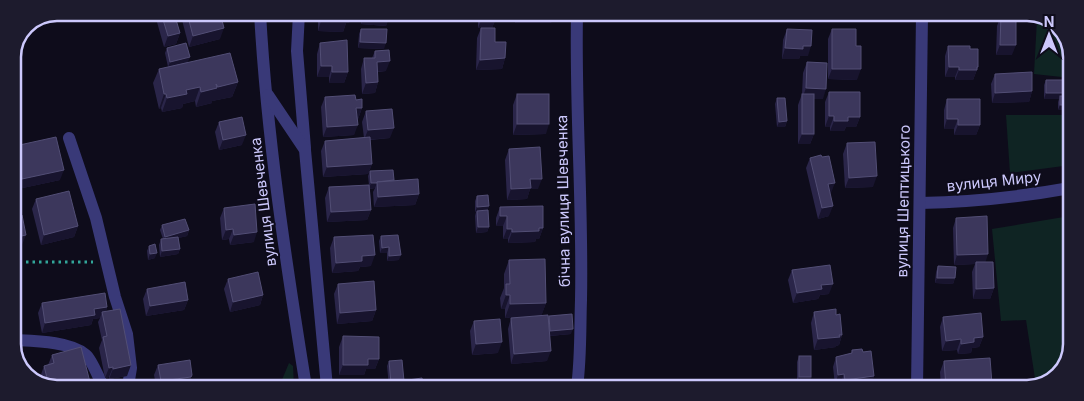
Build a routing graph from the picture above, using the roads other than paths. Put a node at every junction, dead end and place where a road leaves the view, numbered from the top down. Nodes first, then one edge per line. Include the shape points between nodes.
1 (261, 21) edge
2 (299, 21) edge
3 (577, 21) edge
4 (922, 21) edge
5 (266, 93) junction
6 (69, 138) dead end
7 (305, 150) junction
8 (1063, 189) edge
9 (920, 203) junction
10 (21, 340) edge
11 (100, 380) edge
12 (129, 380) edge
13 (305, 380) edge
14 (326, 380) edge
15 (578, 380) edge
16 (917, 380) edge

1 - 5 street, вулиця Шевченка
2 - 7 street
3 - 15 street, бічна вулиця Шевченка via 582,262
4 - 9 street, вулиця Шептицького
5 - 7 street
5 - 13 street, вулиця Шевченка via 283,240
6 - 12 street via 96,218 114,297 127,334
7 - 14 street
8 - 9 street, вулиця Миру via 1027,196
9 - 16 street, вулиця Шептицького
10 - 11 street via 47,341 86,355

